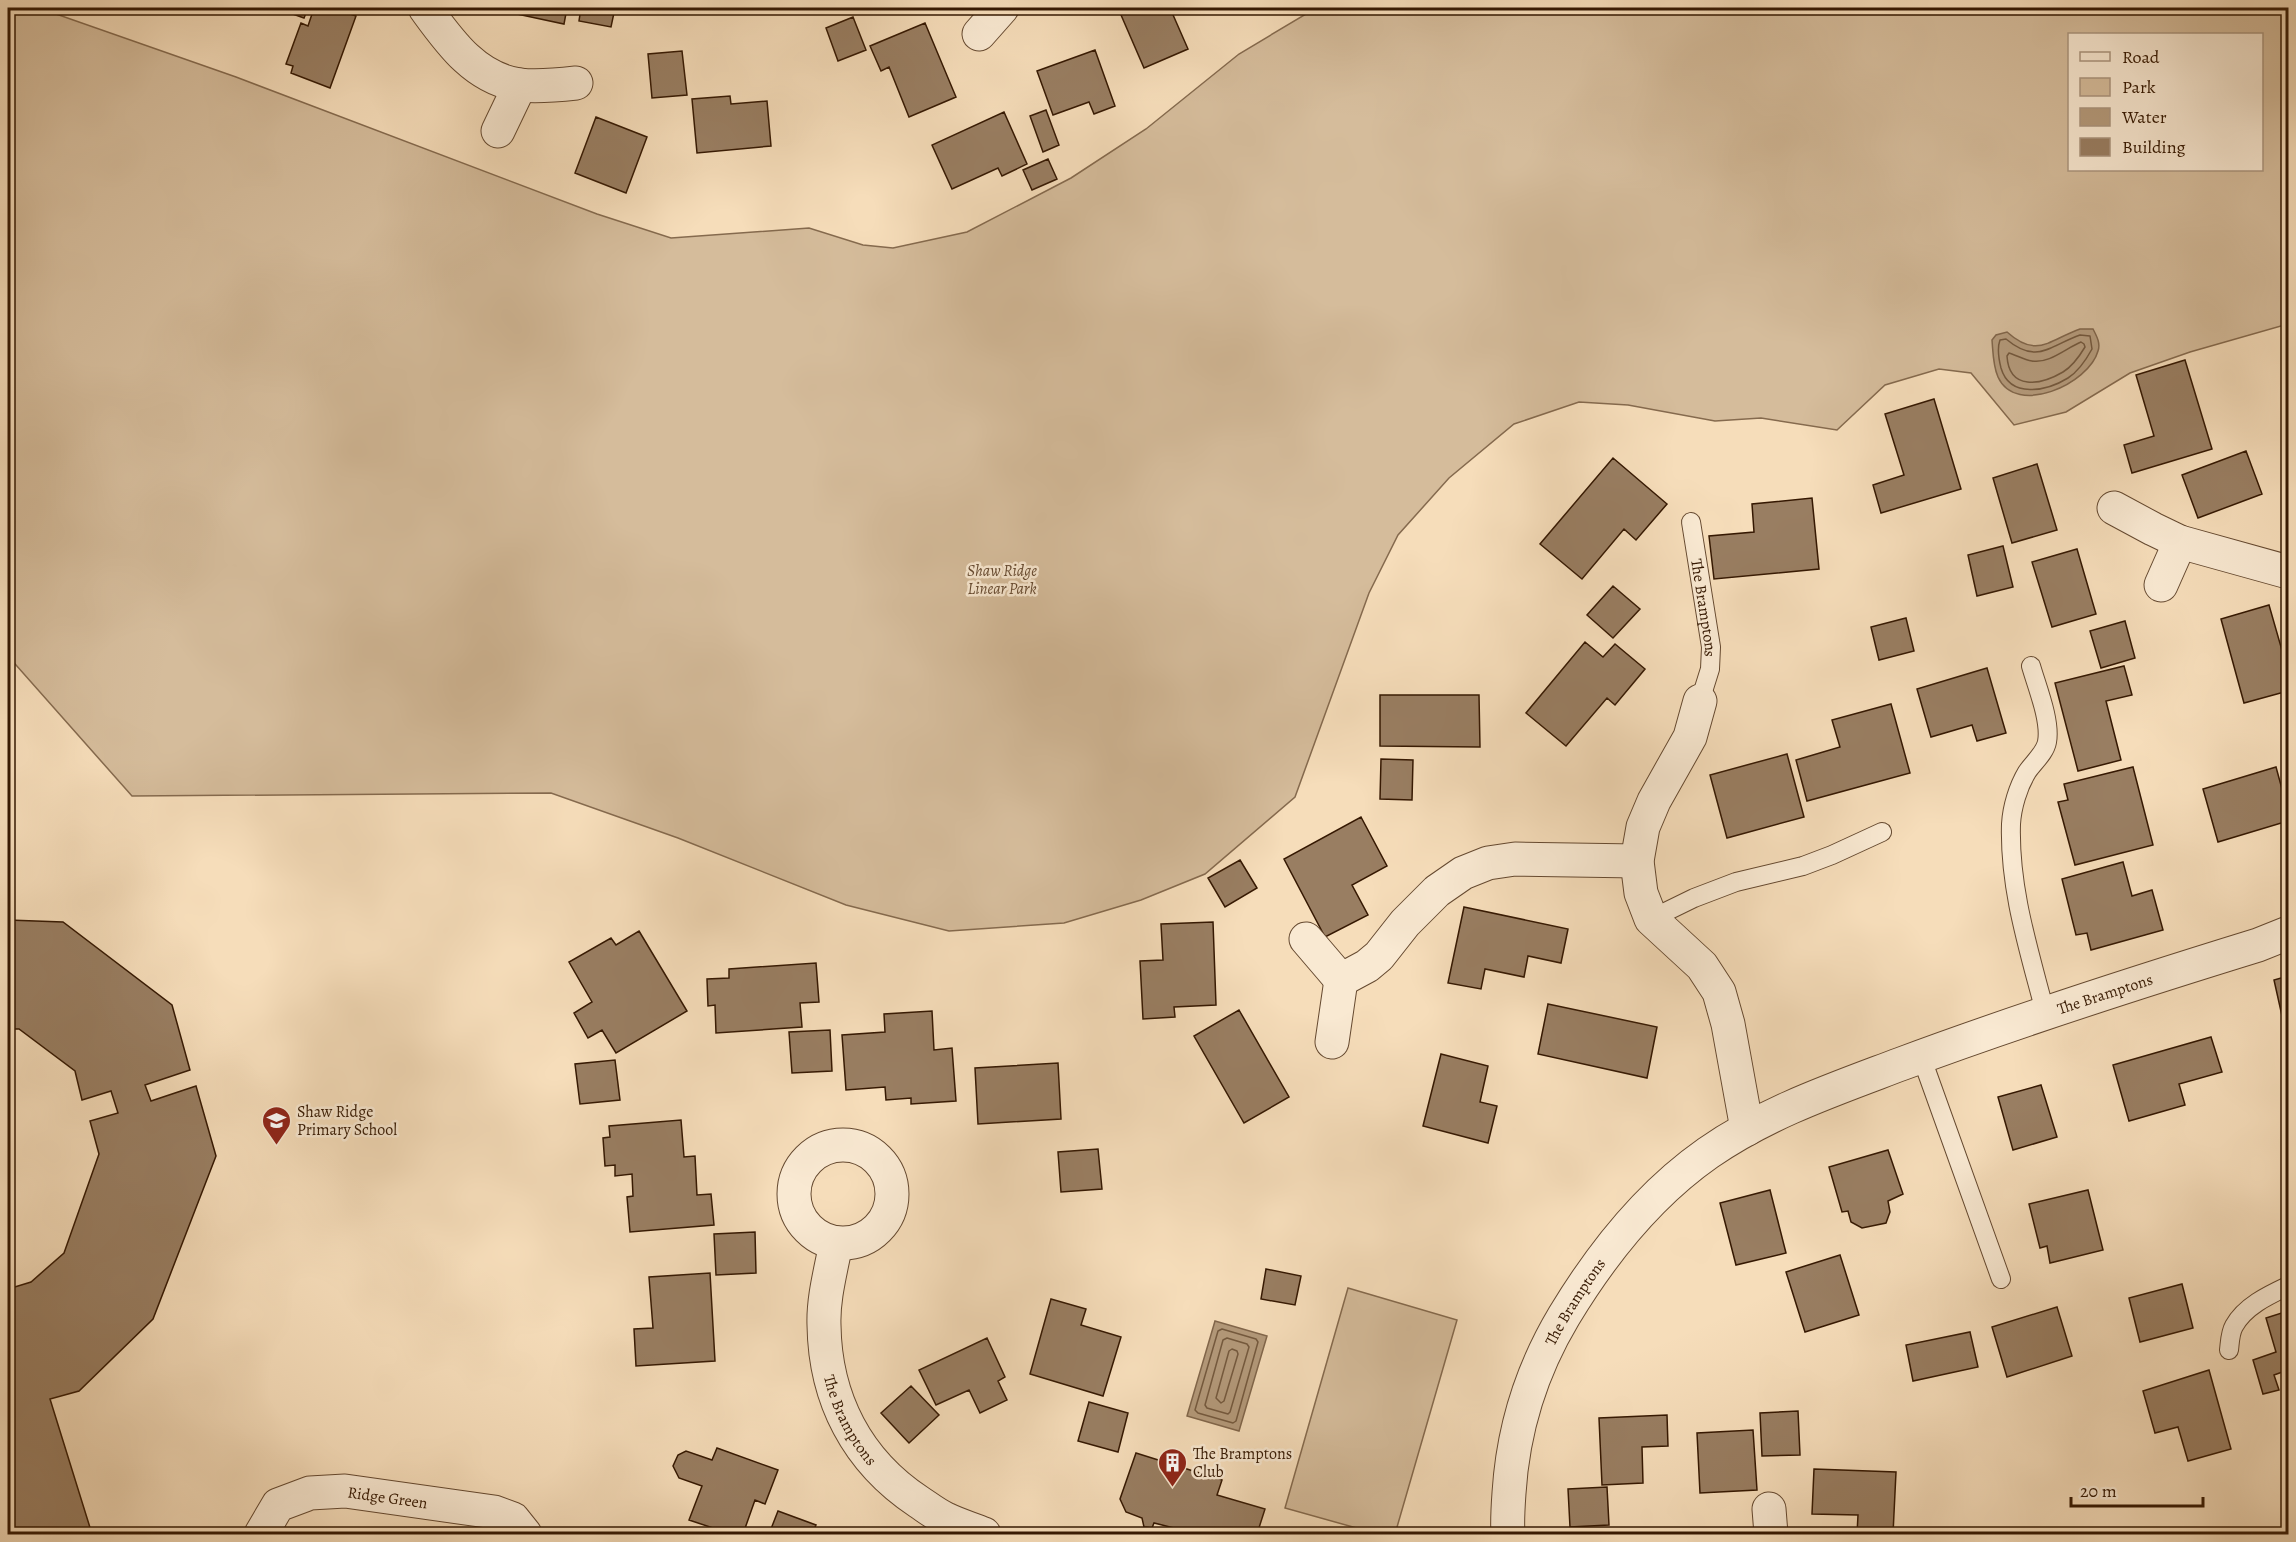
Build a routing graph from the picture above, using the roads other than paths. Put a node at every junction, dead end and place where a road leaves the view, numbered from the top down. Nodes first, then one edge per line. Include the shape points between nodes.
1 (425, 8) edge
2 (1002, 8) edge
3 (979, 34) dead end
4 (576, 83) dead end
5 (520, 85) junction
6 (498, 131) dead end
7 (2114, 508) dead end
8 (1691, 522) dead end
9 (2180, 542) junction
10 (2289, 572) edge
11 (2161, 585) dead end
12 (2031, 666) dead end
13 (1700, 701) joint
14 (1882, 832) dead end
15 (1637, 861) junction
16 (1651, 919) junction
17 (2289, 933) edge
18 (1306, 939) dead end
19 (1341, 980) junction
20 (2045, 1012) junction
21 (1332, 1042) dead end
22 (1922, 1056) junction
23 (1747, 1129) junction
24 (837, 1243) dead end
25 (2001, 1279) dead end
26 (2289, 1286) edge
27 (2229, 1350) dead end
28 (261, 1534) edge
29 (525, 1534) edge
30 (984, 1534) edge
31 (1508, 1534) edge

1 - 5 street via 471,64 499,80
2 - 3 street
4 - 5 street
5 - 6 street
7 - 9 street
8 - 13 lane, The Bramptons via 1711,647 1710,669
9 - 10 street
9 - 11 street
12 - 20 lane via 2047,727 2047,744 2017,792 2011,822 2013,882
13 - 15 street, The Bramptons via 1690,737 1654,801
14 - 16 lane via 1803,866 1736,882
15 - 16 street, The Bramptons via 1641,893
15 - 19 street via 1515,859 1488,863 1463,873 1437,891 1379,956
16 - 23 street, The Bramptons via 1702,966 1719,992
17 - 20 street, The Bramptons
18 - 19 street
19 - 21 street
20 - 22 street, The Bramptons
22 - 23 street, The Bramptons via 1826,1092
22 - 25 lane
23 - 31 street, The Bramptons via 1674,1181 1622,1233 1578,1292 1546,1345 1527,1392 1516,1437
24 - 30 street, The Bramptons via 824,1323 827,1363 839,1407 863,1452 897,1487 944,1519
26 - 27 lane via 2243,1314 2233,1328
28 - 29 street, Ridge Green via 278,1505 310,1493 345,1491 494,1512 513,1519

